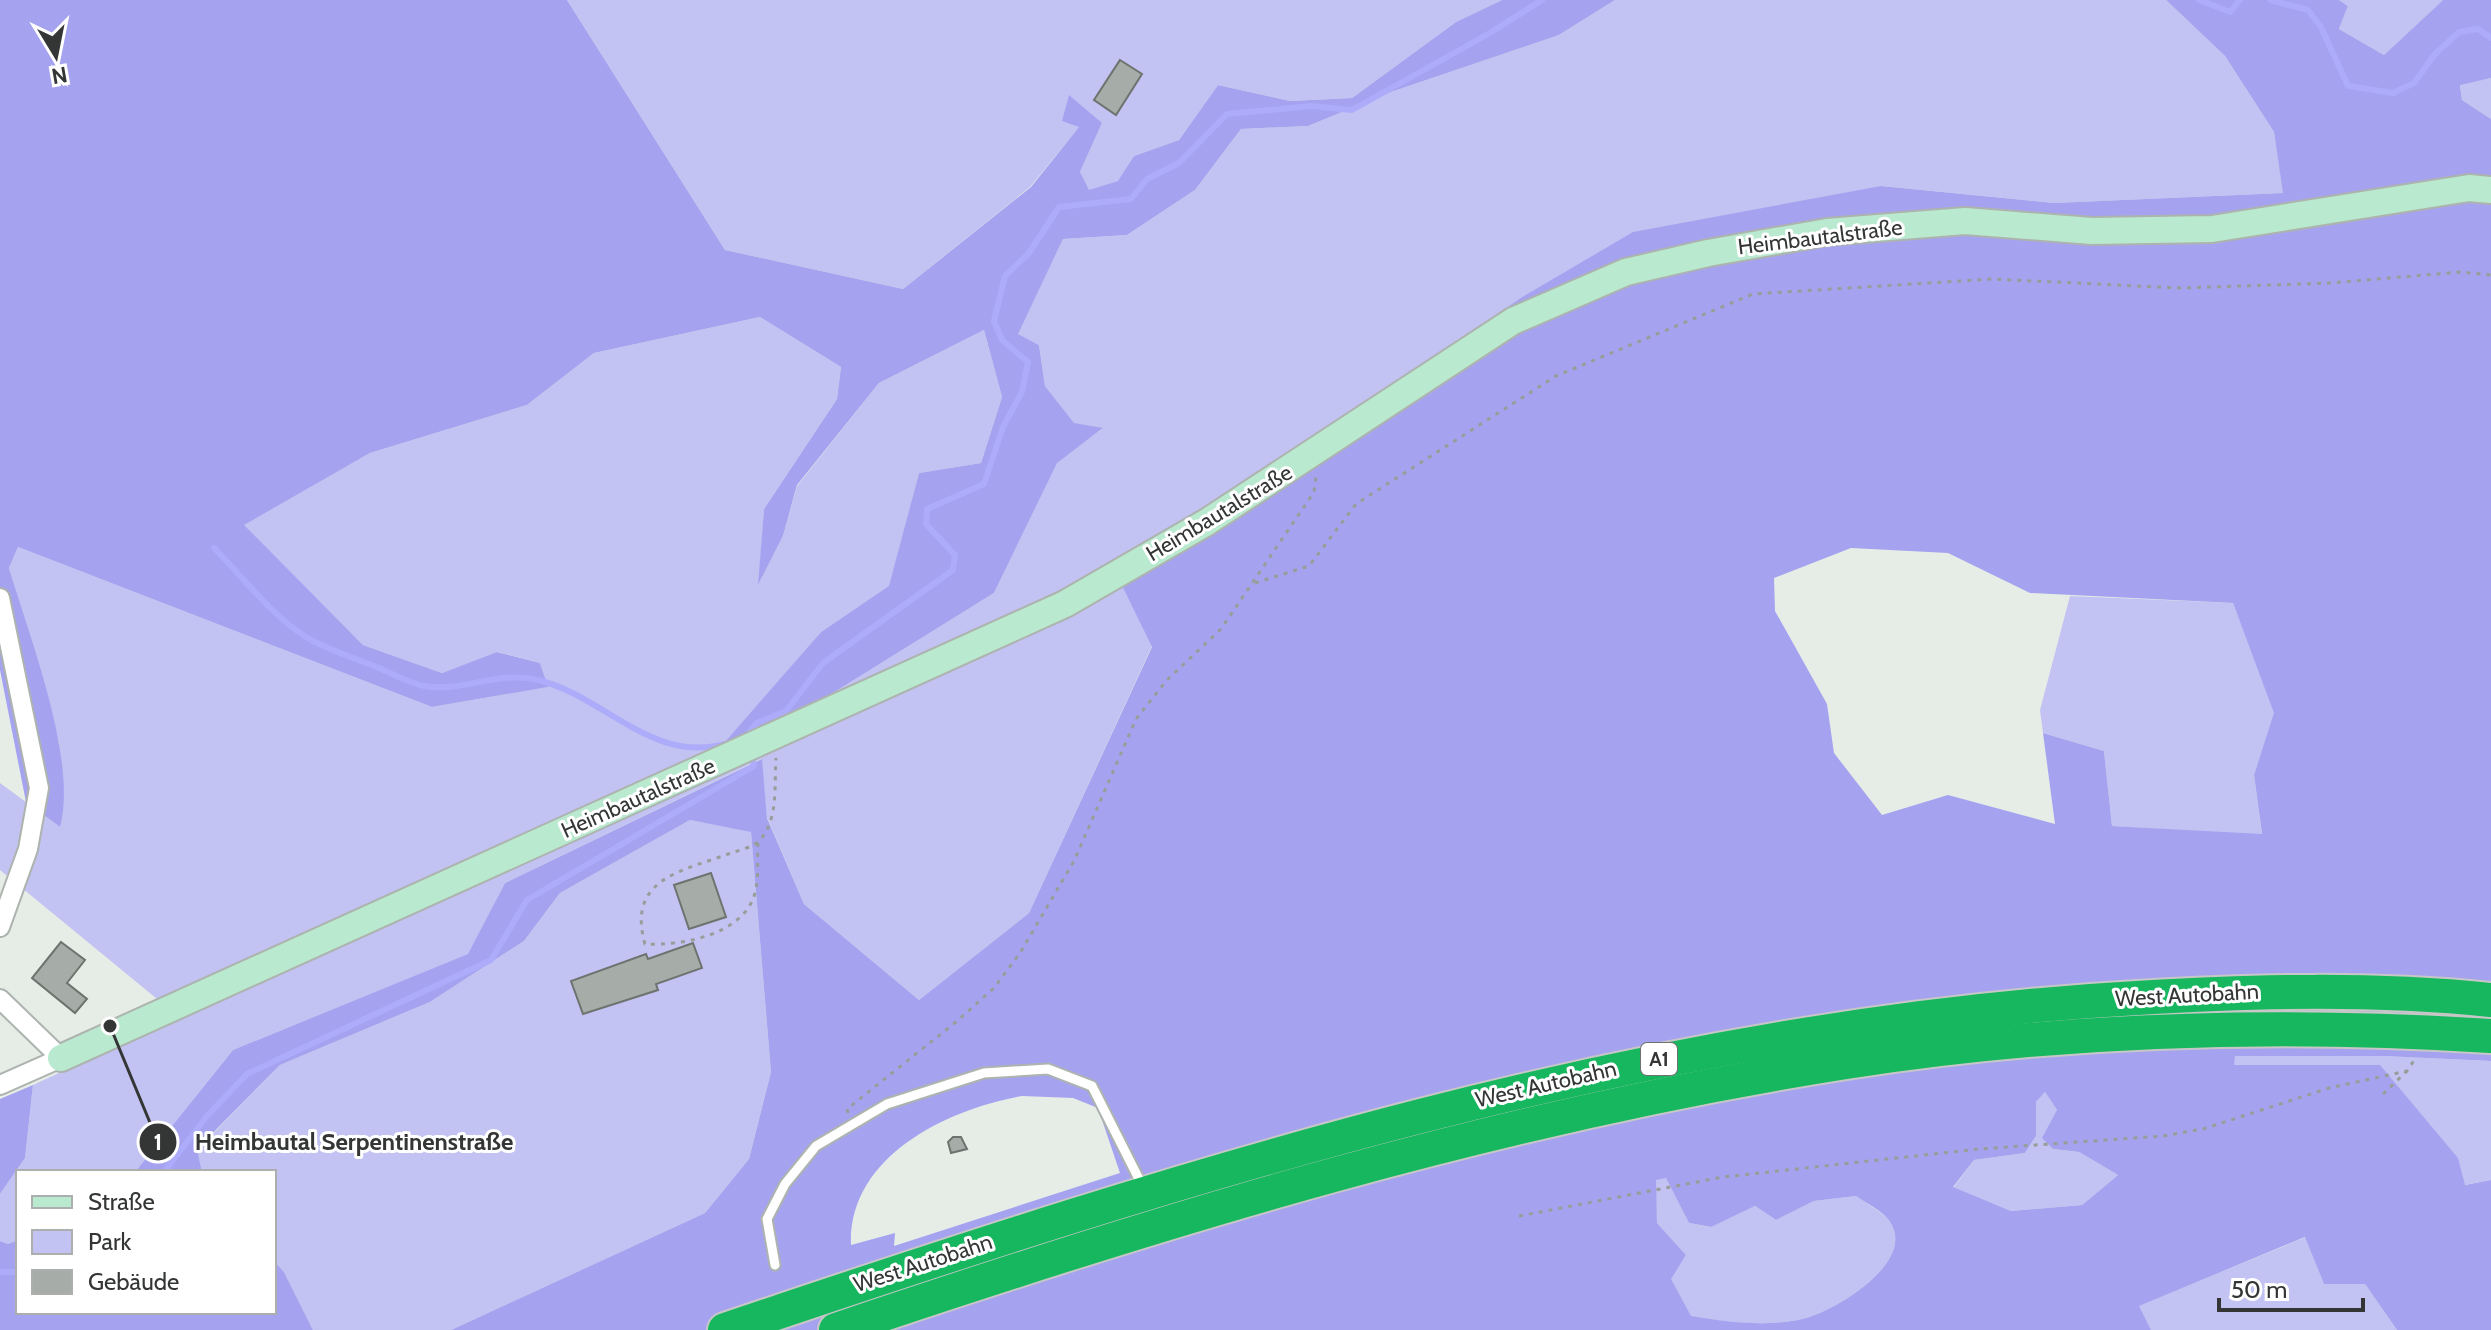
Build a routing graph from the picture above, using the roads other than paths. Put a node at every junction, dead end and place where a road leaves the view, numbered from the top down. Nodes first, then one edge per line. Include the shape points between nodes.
1 (2491, 190) edge
2 (0, 598) edge
3 (0, 927) edge
4 (0, 999) edge
5 (2491, 1000) edge
6 (2491, 1036) edge
7 (61, 1058) junction
8 (0, 1085) edge
9 (1146, 1192) junction
10 (775, 1265) dead end
11 (725, 1330) edge
12 (836, 1330) edge

1 - 7 street, Heimbautalstraße via 2469,188 2212,229 2092,231 1965,221 1827,232 1626,272 1513,321 1207,522 1065,604
2 - 3 street via 39,788 28,849
4 - 7 street
5 - 9 highway, West Autobahn / A1 via 2255,991 2037,1003 1854,1025 1676,1055 1445,1107
6 - 12 highway, West Autobahn / A1 via 2289,1028 2040,1039 1849,1062 1677,1092 1454,1141 1150,1227
7 - 8 street, Heimbautalstraße
9 - 10 lane via 1092,1086 1048,1069 984,1073 887,1104 816,1146 785,1184 767,1219
9 - 11 highway, West Autobahn / A1

